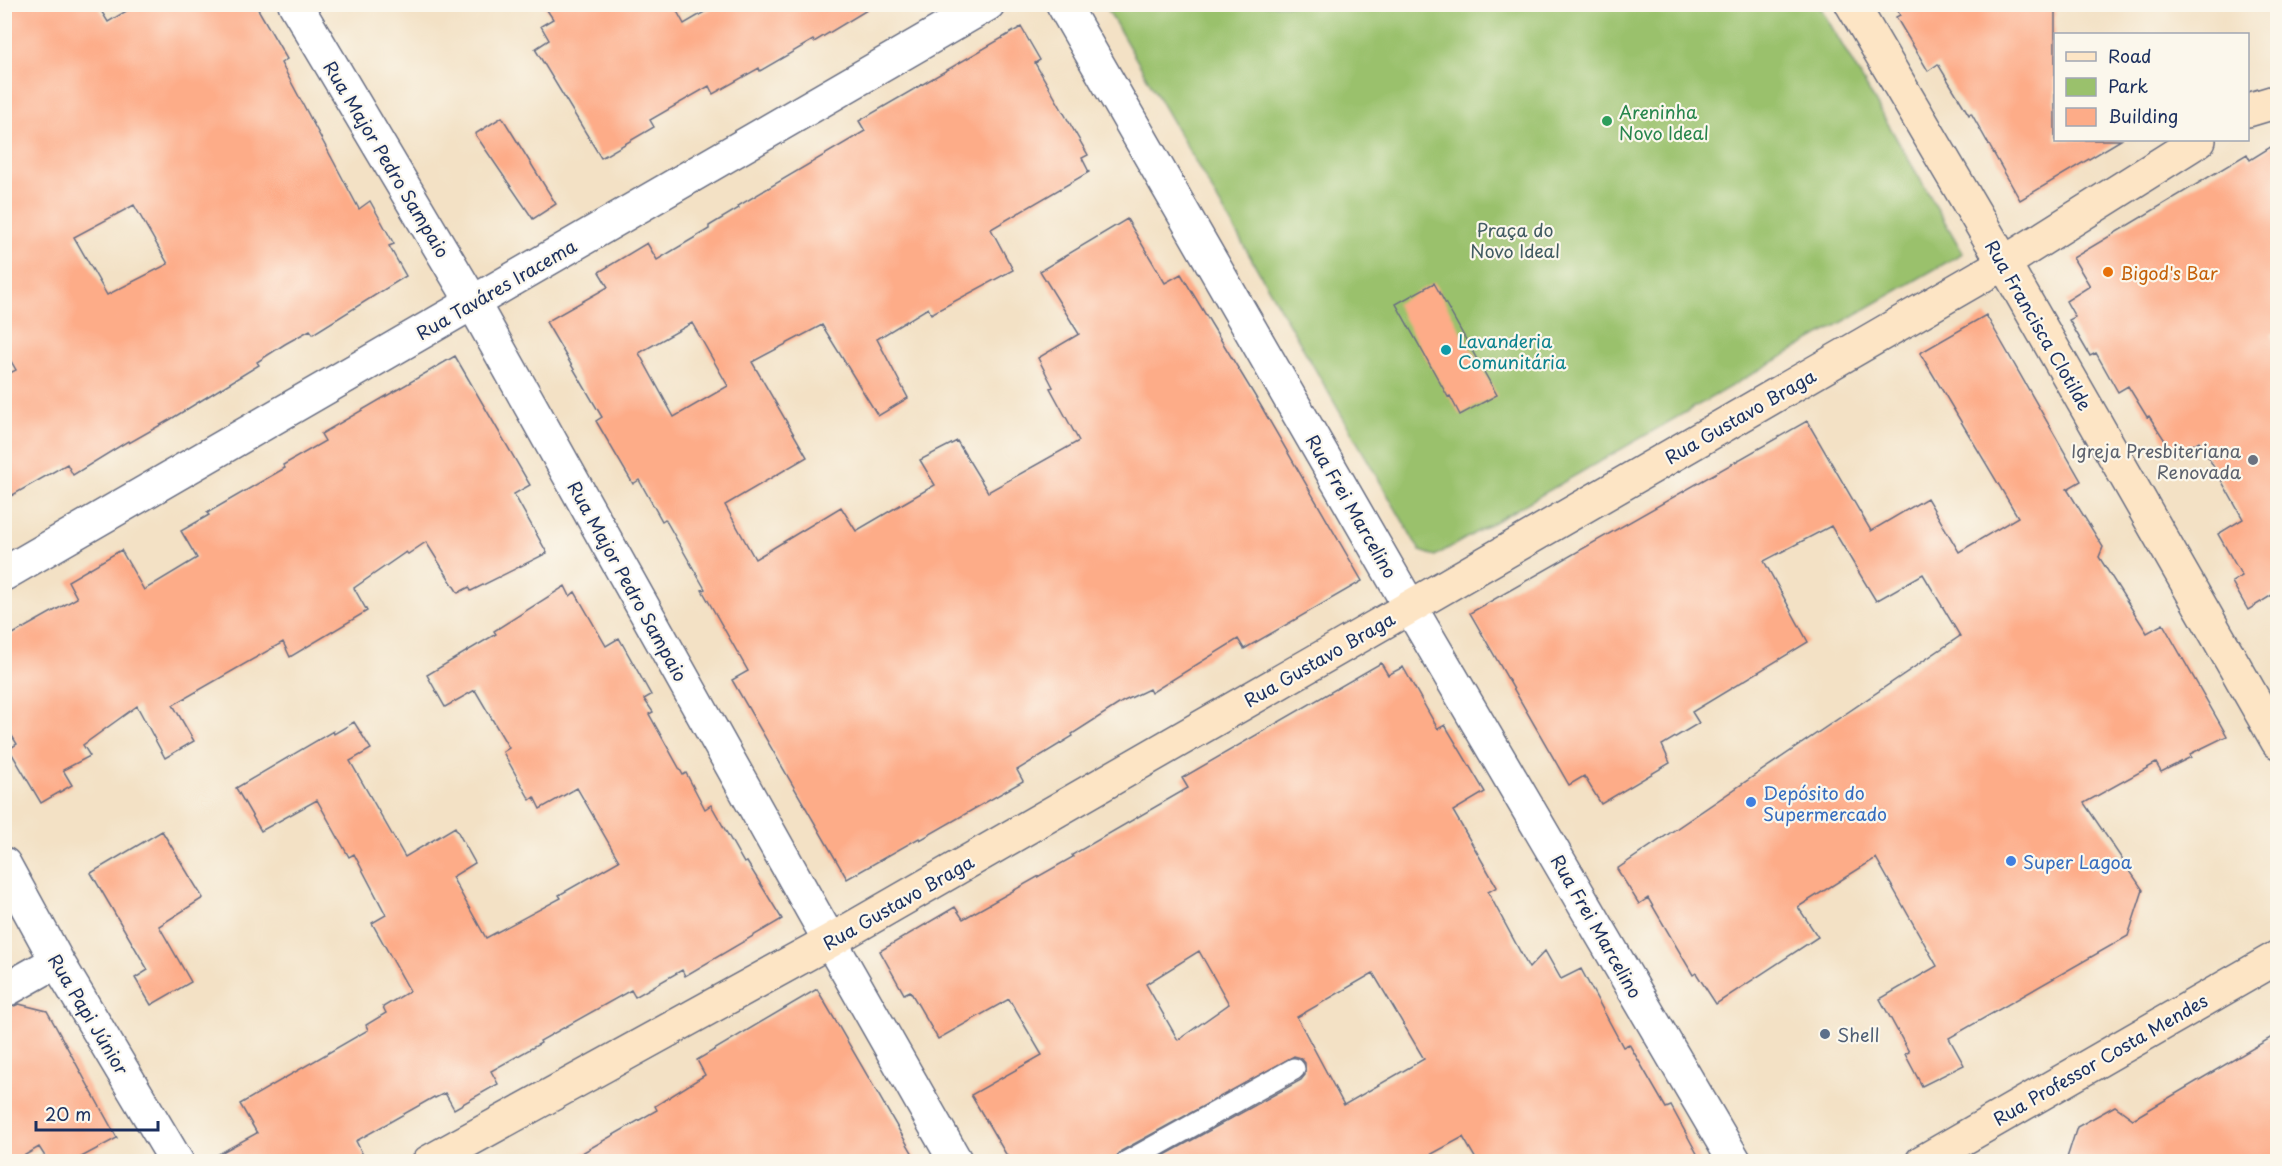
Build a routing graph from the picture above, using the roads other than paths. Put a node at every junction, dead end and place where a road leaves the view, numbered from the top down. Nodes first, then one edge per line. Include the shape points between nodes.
1 (295, 4) edge
2 (988, 4) edge
3 (1063, 4) edge
4 (1852, 4) edge
5 (2277, 101) edge
6 (2249, 109) edge
7 (2197, 141) edge
8 (2004, 263) junction
9 (473, 303) junction
10 (4, 574) edge
11 (1410, 607) junction
12 (2277, 742) edge
13 (4, 864) edge
14 (830, 941) junction
15 (2277, 957) edge
16 (57, 961) junction
17 (4, 991) edge
18 (1294, 1069) dead end
19 (177, 1161) edge
20 (429, 1161) edge
21 (956, 1161) edge
22 (1127, 1161) edge
23 (1735, 1161) edge
24 (1922, 1161) edge

1 - 9 street, Rua Major Pedro Sampaio
2 - 9 street, Rua Taváres Iracema
3 - 11 street, Rua Frei Marcelino
4 - 8 street, Rua Francisca Clotilde
5 - 6 street
7 - 8 street, Rua Gustavo Braga
8 - 11 street, Rua Gustavo Braga
8 - 12 street, Rua Francisca Clotilde
9 - 10 street, Rua Taváres Iracema
9 - 14 street, Rua Major Pedro Sampaio
11 - 14 street, Rua Gustavo Braga
11 - 23 street, Rua Frei Marcelino
13 - 16 street, Rua Papi Júnior
14 - 20 street, Rua Gustavo Braga
14 - 21 street, Rua Major Pedro Sampaio
15 - 24 street, Rua Professor Costa Mendes
16 - 17 street
16 - 19 street, Rua Papi Júnior
18 - 22 lane

